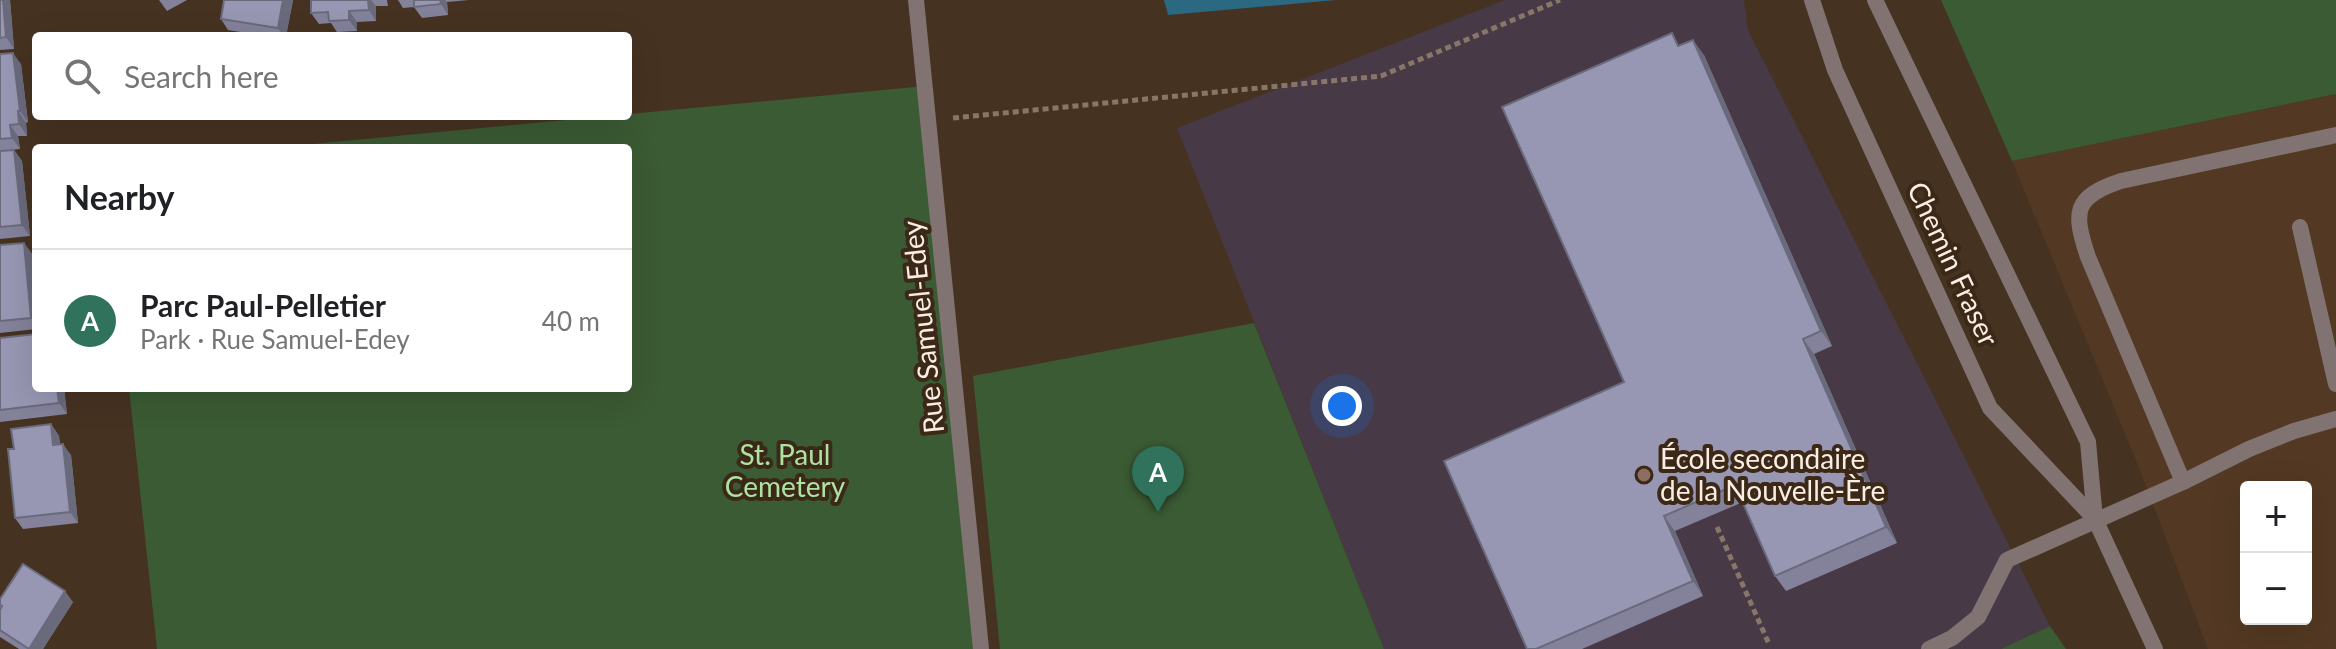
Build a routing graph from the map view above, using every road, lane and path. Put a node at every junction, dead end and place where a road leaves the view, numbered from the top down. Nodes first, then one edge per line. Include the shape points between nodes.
1 (916, 0) edge
2 (1560, 0) edge
3 (1812, 0) edge
4 (1875, 0) edge
5 (928, 120) junction
6 (2336, 135) edge
7 (2300, 227) dead end
8 (2336, 384) edge
9 (2336, 419) edge
10 (2183, 482) junction
11 (2095, 519) junction
12 (1717, 527) dead end
13 (1769, 644) dead end
14 (981, 649) edge
15 (1929, 649) edge
16 (2155, 649) edge

1 - 5 street, Rue Samuel-Edey
2 - 5 path via 1381,76
3 - 11 street, Chemin Fraser via 1835,70 1990,408
4 - 11 street, Chemin Fraser via 2088,442
5 - 14 street, Rue Samuel-Edey
6 - 10 street via 2121,181 2094,190 2080,207 2079,230 2088,257
7 - 8 street
9 - 10 street via 2249,449
10 - 11 street
11 - 15 street via 2007,560 1978,617
11 - 16 street, Chemin Fraser
12 - 13 path

